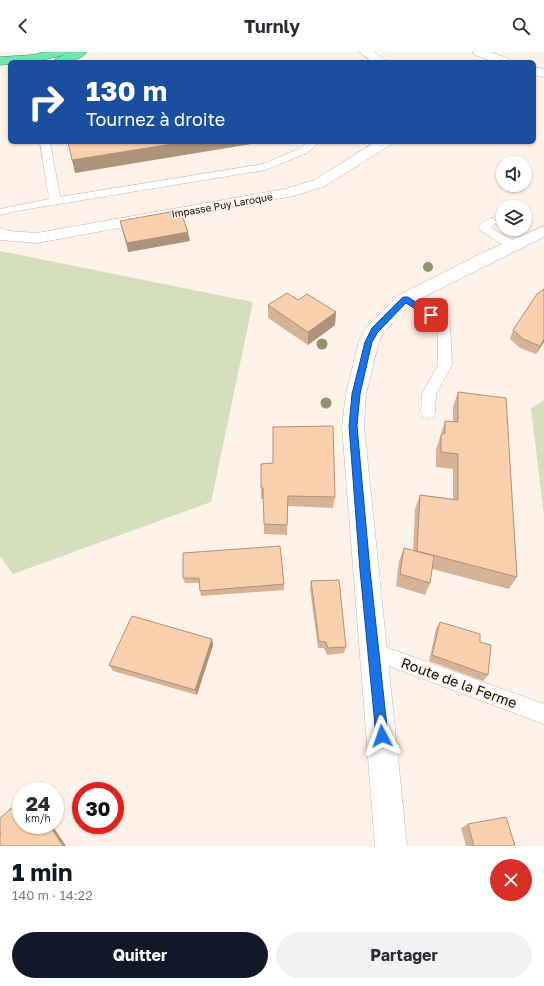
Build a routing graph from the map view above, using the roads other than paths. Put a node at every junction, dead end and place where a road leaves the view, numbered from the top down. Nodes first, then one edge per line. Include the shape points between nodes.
1 (62, 52) edge
2 (81, 52) edge
3 (365, 52) edge
4 (479, 52) edge
5 (16, 60) edge
6 (63, 60) edge
7 (379, 60) edge
8 (500, 60) edge
9 (45, 144) edge
10 (312, 144) edge
11 (382, 144) edge
12 (55, 201) junction
13 (0, 212) edge
14 (492, 221) dead end
15 (544, 230) edge
16 (0, 233) edge
17 (512, 245) junction
18 (405, 299) junction
19 (428, 413) dead end
20 (374, 652) junction
21 (544, 714) edge
22 (391, 846) edge

1 - 5 highway
2 - 6 highway
3 - 7 street
4 - 8 street
9 - 12 lane
10 - 12 lane via 303,151 265,167
11 - 16 street, Impasse Puy Laroque via 320,183 286,193 37,238 5,236
12 - 13 lane
14 - 17 lane via 484,228
15 - 17 street
17 - 18 street
18 - 19 lane via 444,324 445,365 429,394
18 - 20 street via 375,330 368,342 356,394 353,426
20 - 21 lane, Route de la Ferme
20 - 22 street

